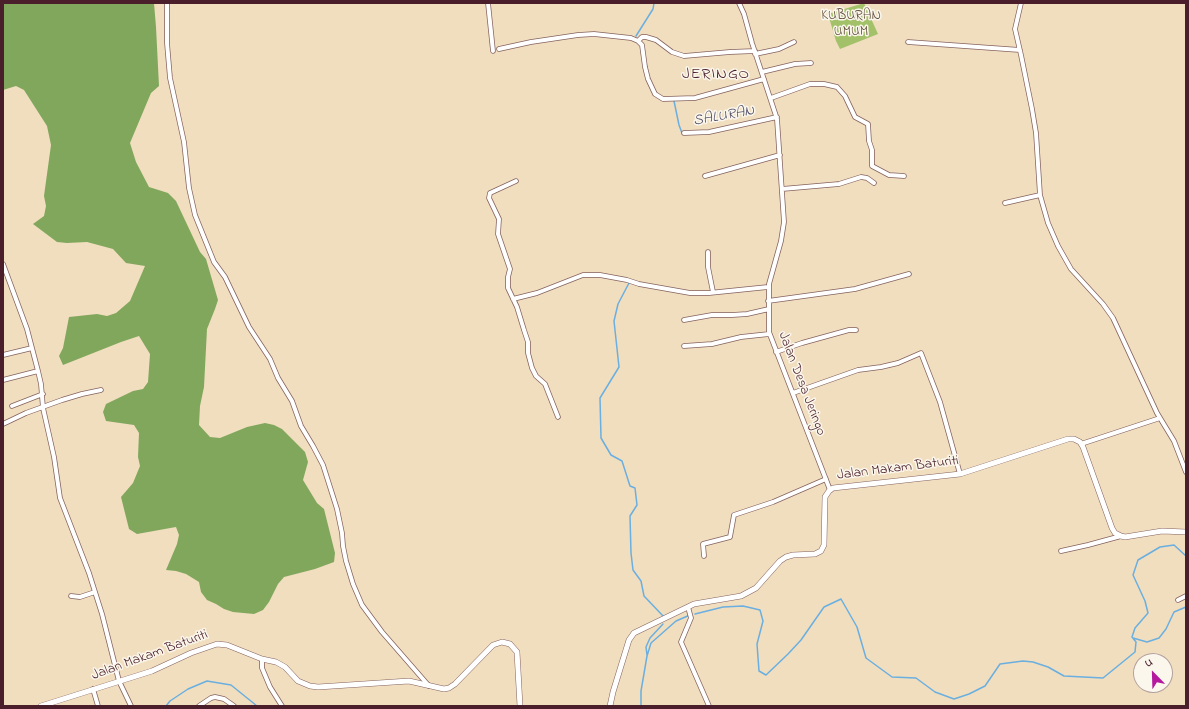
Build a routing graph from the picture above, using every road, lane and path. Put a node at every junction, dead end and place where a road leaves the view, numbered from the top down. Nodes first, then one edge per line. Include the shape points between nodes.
1 (167, 3) edge
2 (488, 3) edge
3 (739, 3) edge
4 (1021, 3) edge
5 (638, 41) junction
6 (794, 42) dead end
7 (908, 42) dead end
8 (499, 49) dead end
9 (1020, 50) junction
10 (493, 51) dead end
11 (755, 52) junction
12 (811, 63) dead end
13 (762, 72) junction
14 (764, 79) junction
15 (771, 98) junction
16 (777, 117) junction
17 (684, 133) dead end
18 (780, 155) junction
19 (705, 176) dead end
20 (904, 176) dead end
21 (516, 181) dead end
22 (874, 183) dead end
23 (782, 189) junction
24 (1040, 195) junction
25 (1005, 203) dead end
26 (708, 252) dead end
27 (3, 264) edge
28 (909, 274) dead end
29 (768, 287) junction
30 (713, 292) junction
31 (513, 299) junction
32 (768, 301) junction
33 (769, 309) junction
34 (684, 320) dead end
35 (856, 330) dead end
36 (769, 334) junction
37 (684, 346) dead end
38 (32, 348) junction
39 (776, 352) junction
40 (3, 355) edge
41 (38, 371) junction
42 (3, 380) edge
43 (101, 390) dead end
44 (793, 393) junction
45 (42, 394) junction
46 (12, 406) dead end
47 (43, 408) junction
48 (558, 417) dead end
49 (1160, 418) junction
50 (3, 424) edge
51 (1081, 444) junction
52 (1186, 472) edge
53 (960, 474) junction
54 (826, 480) junction
55 (830, 490) junction
56 (1186, 532) edge
57 (1121, 536) junction
58 (1061, 551) dead end
59 (704, 556) dead end
60 (95, 592) junction
61 (71, 596) dead end
62 (1186, 596) edge
63 (1178, 600) dead end
64 (688, 607) junction
65 (262, 660) junction
66 (120, 681) junction
67 (429, 686) junction
68 (93, 689) junction
69 (41, 706) edge
70 (98, 706) edge
71 (131, 706) edge
72 (199, 706) edge
73 (234, 706) edge
74 (282, 706) edge
75 (520, 706) edge
76 (610, 706) edge
77 (709, 706) edge

1 - 67 street via 170,78 184,142 195,215 214,262 225,277 249,327 270,358 292,401 301,426 323,465 337,509 346,561 362,605 373,622
2 - 10 street
3 - 11 street, Jalan Desa Jeringo
4 - 9 street via 1015,28
5 - 8 street via 621,36 586,34
5 - 11 street via 646,37 656,40 672,52 684,56
5 - 14 street via 643,48 648,79 655,94 661,99 695,98
6 - 11 street via 779,49
7 - 9 street
9 - 24 street via 1036,133
11 - 13 street, Jalan Desa Jeringo
12 - 13 street
13 - 14 street, Jalan Desa Jeringo
14 - 15 street, Jalan Desa Jeringo
15 - 16 street, Jalan Desa Jeringo
15 - 20 street via 810,84 837,87 845,96 855,117 868,124 872,166 889,175
16 - 17 street via 709,132
16 - 18 street, Jalan Desa Jeringo
18 - 19 street
18 - 23 street, Jalan Desa Jeringo
21 - 31 street via 490,193 489,198 498,219 498,234 510,269 508,288
22 - 23 street via 860,177 839,184
23 - 29 street, Jalan Desa Jeringo via 783,228
24 - 25 street
24 - 49 street via 1058,246 1076,275 1113,318
26 - 30 street
27 - 38 street
28 - 32 street via 855,289
29 - 30 street
29 - 32 street, Jalan Desa Jeringo
30 - 31 street via 681,292 600,275 583,275 537,293
31 - 48 street via 528,342 532,368 545,384
32 - 33 street, Jalan Desa Jeringo
33 - 34 street via 732,316 712,315
33 - 36 street, Jalan Desa Jeringo
35 - 39 street via 815,339
36 - 37 street
36 - 39 street, Jalan Desa Jeringo
38 - 40 street
38 - 41 street
39 - 44 street, Jalan Desa Jeringo
41 - 42 street
41 - 45 street
43 - 47 street
44 - 53 street via 858,370 898,363 921,353 940,402
44 - 54 street, Jalan Desa Jeringo
45 - 46 street
45 - 47 street
47 - 50 street
47 - 60 street via 60,498
49 - 51 street
49 - 52 street via 1174,441
51 - 53 street, Jalan Makam Baturiti via 1074,439 1068,439
51 - 57 street via 1113,530
53 - 55 street, Jalan Makam Baturiti
54 - 55 street, Jalan Desa Jeringo
54 - 59 street via 734,515 730,537 703,544
55 - 64 street, Jalan Makam Baturiti via 826,497 824,545 820,552 786,557 756,588 741,596 699,602
56 - 57 street via 1162,531
57 - 58 street
60 - 61 street
60 - 66 street
62 - 63 street
64 - 76 street, Jalan Makam Baturiti via 639,630 632,636
64 - 77 street via 691,616 681,642
65 - 66 street, Jalan Makam Baturiti via 227,645 217,644 152,671
65 - 67 street, Jalan Makam Baturiti via 276,662 285,667 298,681 314,687 409,681
65 - 74 street via 262,668 270,687
66 - 68 street, Jalan Makam Baturiti
66 - 71 street
67 - 75 street, Jalan Makam Baturiti via 449,688 492,645 505,642 514,648 518,655
68 - 69 street, Jalan Makam Baturiti
68 - 70 street
72 - 73 street via 215,697 224,699

